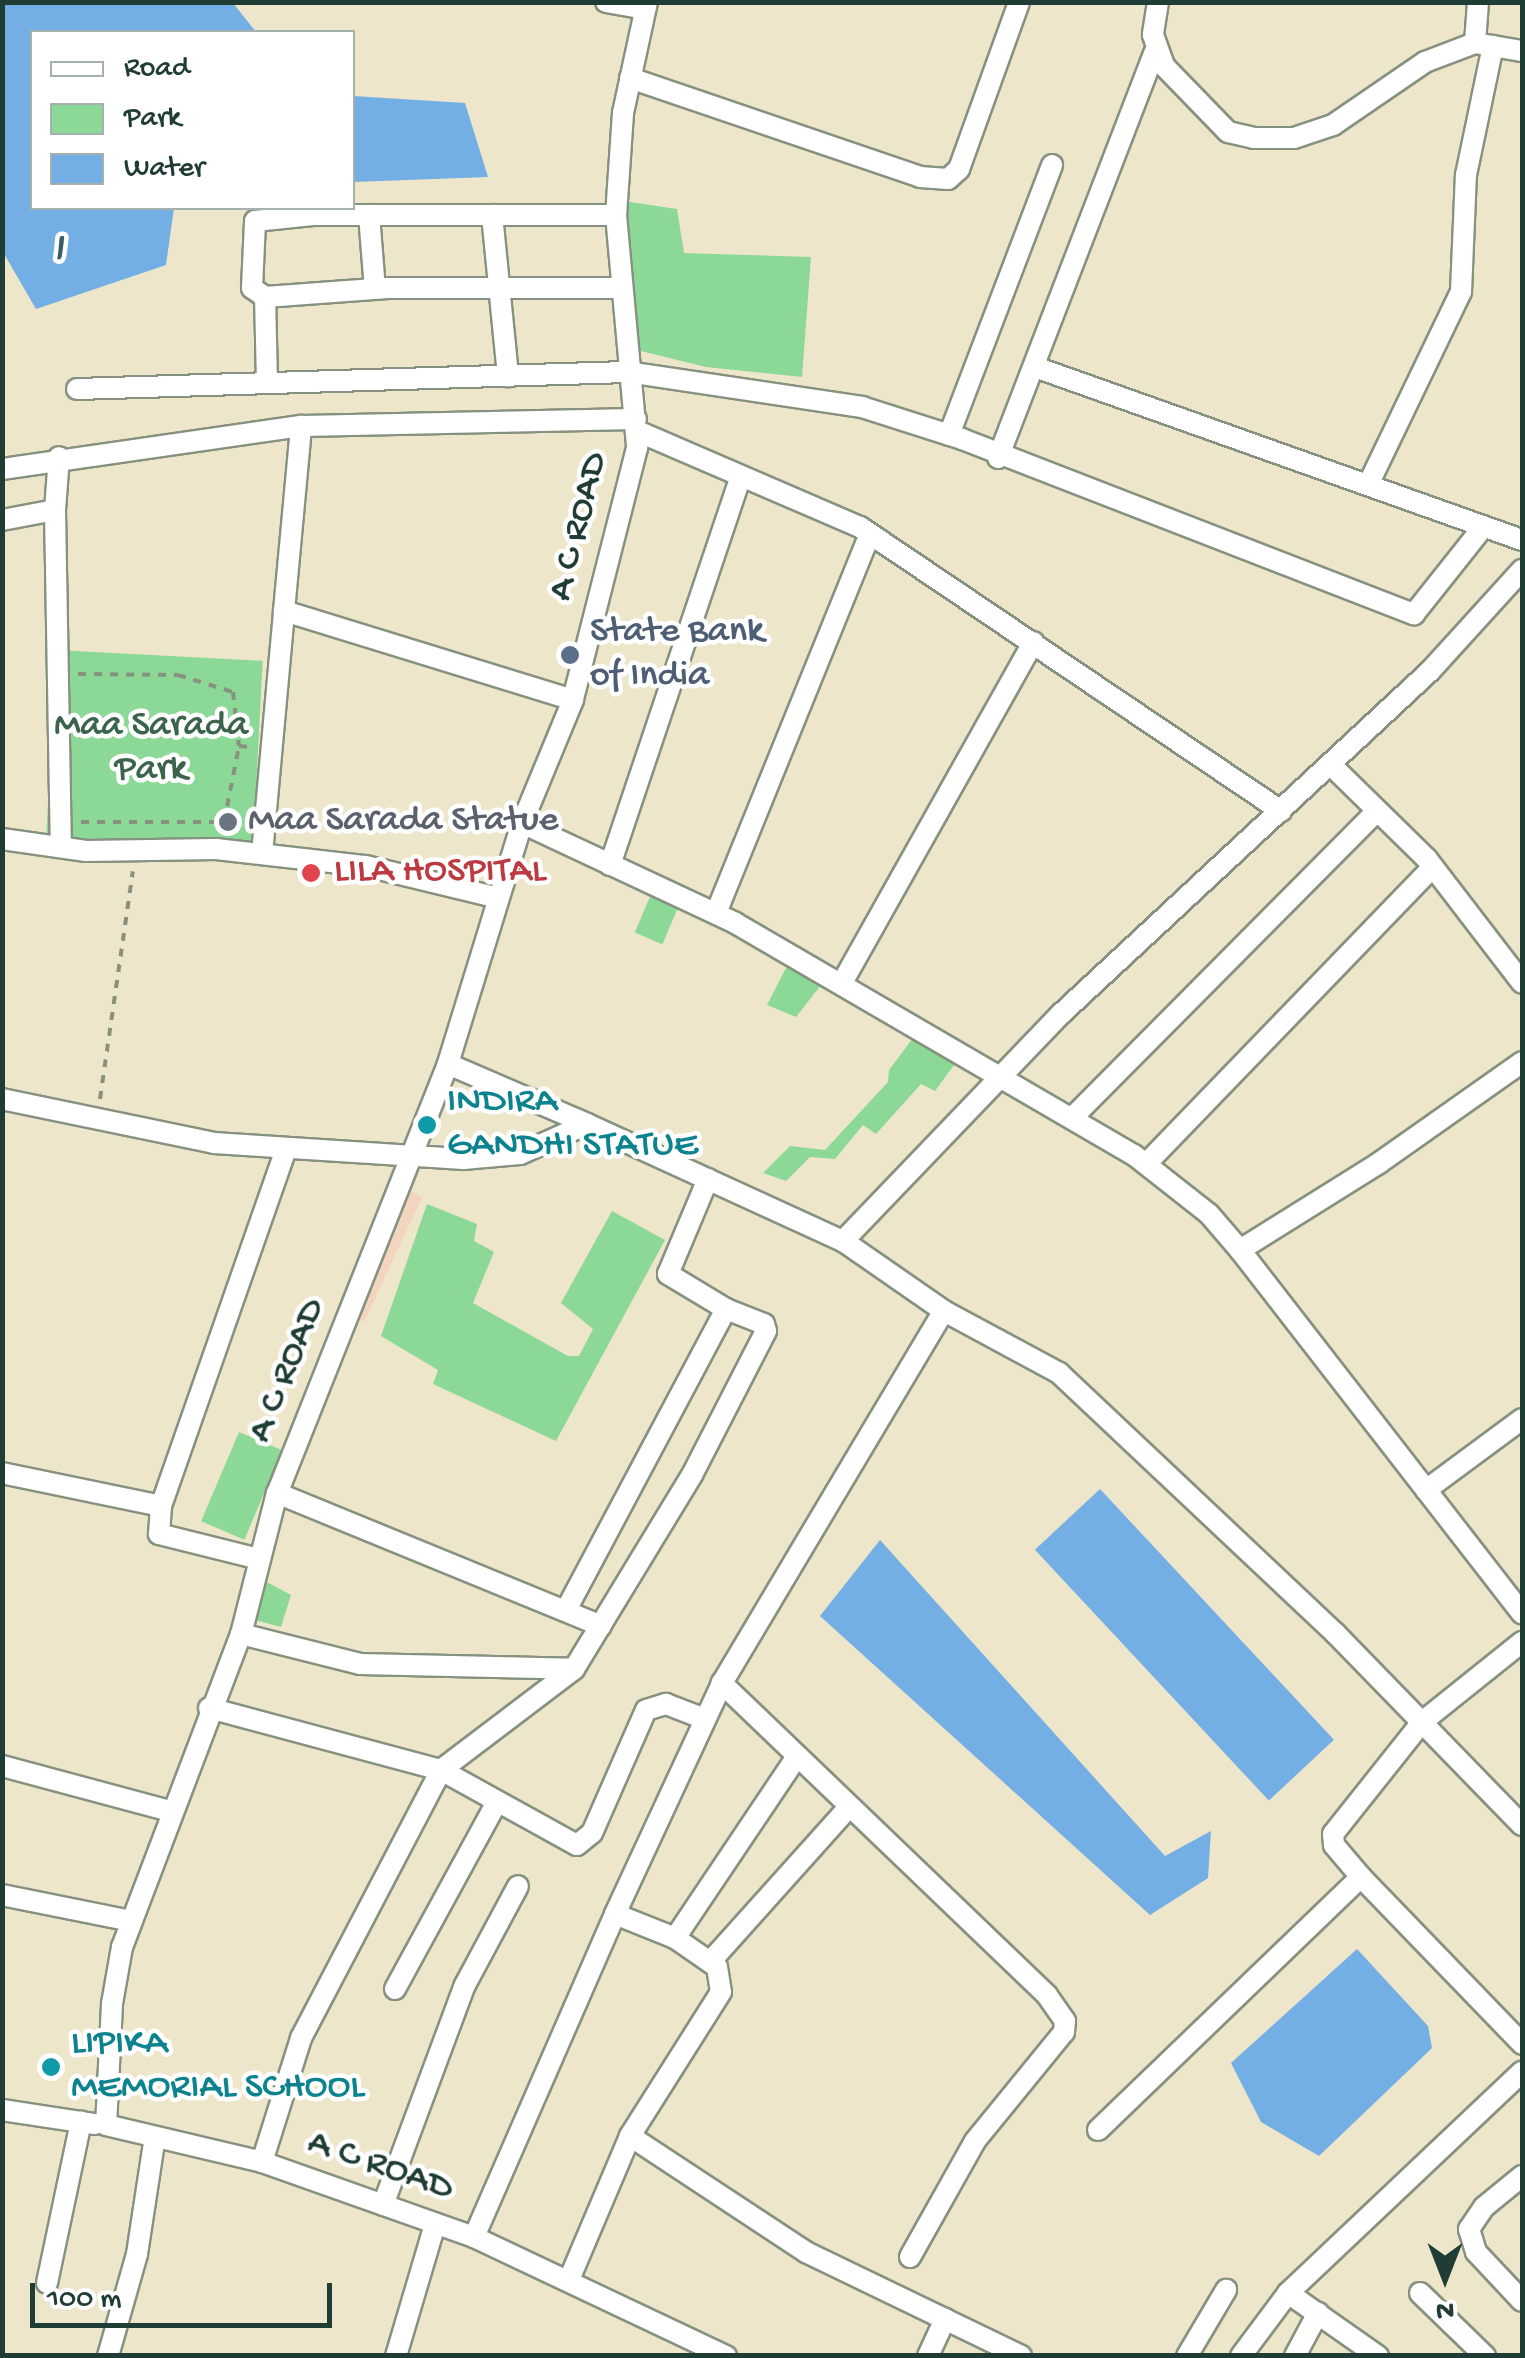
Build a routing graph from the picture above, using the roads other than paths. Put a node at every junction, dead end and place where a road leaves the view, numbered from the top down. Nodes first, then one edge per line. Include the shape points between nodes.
1 (606, 2) edge
2 (1019, 2) edge
3 (1158, 2) edge
4 (1478, 2) edge
5 (646, 6) edge
6 (1484, 44) junction
7 (1522, 51) edge
8 (1155, 52) junction
9 (630, 78) junction
10 (1052, 165) dead end
11 (369, 215) junction
12 (492, 216) junction
13 (616, 216) junction
14 (496, 288) junction
15 (618, 288) junction
16 (375, 289) junction
17 (264, 297) junction
18 (1035, 367) junction
19 (628, 372) junction
20 (508, 376) junction
21 (267, 383) junction
22 (77, 389) dead end
23 (636, 425) junction
24 (301, 426) junction
25 (949, 435) junction
26 (59, 457) junction
27 (998, 458) junction
28 (2, 469) edge
29 (741, 476) junction
30 (1368, 485) junction
31 (55, 510) junction
32 (2, 520) edge
33 (1484, 526) junction
34 (870, 534) junction
35 (1522, 540) edge
36 (1522, 570) edge
37 (284, 611) junction
38 (1033, 642) junction
39 (572, 700) junction
40 (1330, 765) junction
41 (1377, 810) junction
42 (1281, 811) junction
43 (522, 823) junction
44 (2, 839) edge
45 (60, 846) junction
46 (262, 854) junction
47 (610, 865) junction
48 (1432, 867) junction
49 (498, 898) junction
50 (716, 914) junction
51 (842, 983) junction
52 (1522, 983) edge
53 (1522, 1062) edge
54 (448, 1064) junction
55 (1002, 1073) junction
56 (2, 1099) edge
57 (1072, 1117) junction
58 (587, 1124) junction
59 (286, 1149) junction
60 (412, 1154) junction
61 (1146, 1164) junction
62 (708, 1179) junction
63 (843, 1241) junction
64 (1240, 1250) junction
65 (726, 1308) junction
66 (944, 1311) junction
67 (1522, 1419) edge
68 (2, 1473) edge
69 (1426, 1490) junction
70 (277, 1493) junction
71 (161, 1506) junction
72 (259, 1559) junction
73 (566, 1610) junction
74 (1522, 1613) edge
75 (601, 1626) junction
76 (241, 1634) junction
77 (1522, 1642) edge
78 (574, 1670) junction
79 (722, 1684) junction
80 (210, 1708) junction
81 (706, 1719) junction
82 (1422, 1722) junction
83 (796, 1758) junction
84 (2, 1766) edge
85 (441, 1770) junction
86 (496, 1804) junction
87 (848, 1808) junction
88 (170, 1811) junction
89 (1522, 1824) edge
90 (1360, 1877) junction
91 (518, 1886) dead end
92 (2, 1894) edge
93 (615, 1914) junction
94 (131, 1922) junction
95 (675, 1938) junction
96 (710, 1962) junction
97 (395, 1989) dead end
98 (1522, 2044) edge
99 (1522, 2072) edge
100 (2, 2110) edge
101 (81, 2122) junction
102 (106, 2126) junction
103 (1098, 2130) dead end
104 (630, 2136) junction
105 (156, 2137) junction
106 (262, 2162) junction
107 (1522, 2176) edge
108 (382, 2205) junction
109 (434, 2224) junction
110 (474, 2237) junction
111 (910, 2257) dead end
112 (570, 2280) junction
113 (47, 2283) dead end
114 (1226, 2290) dead end
115 (1288, 2293) junction
116 (1420, 2293) dead end
117 (1522, 2301) edge
118 (1318, 2313) junction
119 (945, 2319) junction
120 (108, 2356) edge
121 (396, 2356) edge
122 (726, 2356) edge
123 (928, 2356) edge
124 (1021, 2356) edge
125 (1187, 2356) edge
126 (1241, 2356) edge
127 (1296, 2356) edge
128 (1378, 2356) edge
129 (1484, 2356) edge

1 - 5 street
2 - 9 street via 958,169 948,179 920,177
3 - 8 street
4 - 6 street
5 - 9 street, A C ROAD
6 - 7 street
6 - 8 street via 1424,62 1333,125 1272,141 1228,132
6 - 30 street via 1466,175 1461,292
8 - 18 street
9 - 13 street, A C ROAD
10 - 25 street
11 - 12 street
11 - 16 street
11 - 17 street via 253,223 252,288
12 - 13 street
12 - 14 street
13 - 15 street, A C ROAD
14 - 15 street
14 - 16 street
14 - 20 street
15 - 19 street, A C ROAD
16 - 17 street
17 - 21 street
18 - 27 street
18 - 30 street
19 - 20 street
19 - 23 street, A C ROAD
19 - 25 street via 862,407
20 - 21 street
21 - 22 street
23 - 24 street
23 - 29 street
23 - 39 street, A C ROAD
24 - 26 street
24 - 37 street
25 - 27 street
26 - 28 street
26 - 31 street
27 - 33 street via 1402,613 1420,612
29 - 34 street
29 - 47 street
30 - 33 street
31 - 32 street
31 - 45 street
33 - 35 street
34 - 38 street
34 - 50 street
36 - 40 street
37 - 39 street
37 - 46 street
38 - 42 street
38 - 51 street
39 - 43 street, A C ROAD
40 - 41 street
40 - 42 street
41 - 48 street
41 - 57 street
42 - 55 street
43 - 47 street
43 - 49 street, A C ROAD
44 - 45 street
45 - 46 street
46 - 49 street via 366,866
47 - 50 street
48 - 52 street
48 - 61 street
49 - 54 street, A C ROAD
50 - 51 street
51 - 55 street
53 - 64 street
54 - 58 street
54 - 60 street, A C ROAD
55 - 57 street
55 - 63 street
56 - 59 street via 97,1124
57 - 61 street
58 - 60 street via 520,1154 462,1160
58 - 62 street
59 - 60 street
59 - 71 street
60 - 70 street, A C ROAD
61 - 64 street via 1209,1214
62 - 63 street
62 - 65 street via 668,1274
63 - 66 street
64 - 69 street
65 - 73 street
65 - 75 street via 764,1324 766,1331 692,1476
66 - 79 street
66 - 82 street via 1059,1373
67 - 69 street
68 - 71 street
69 - 74 street
70 - 72 street, A C ROAD
70 - 73 street
71 - 72 street via 159,1534
72 - 76 street, A C ROAD
73 - 75 street
75 - 78 street
76 - 78 street via 360,1664
76 - 80 street, A C ROAD
77 - 82 street
78 - 85 street
79 - 81 street
79 - 83 street
80 - 85 street
80 - 88 street, A C ROAD
81 - 86 street via 666,1704 646,1710 592,1833 577,1845
81 - 93 street
82 - 89 street
82 - 90 street via 1333,1834 1334,1845
83 - 87 street
83 - 95 street
84 - 88 street
85 - 86 street
85 - 106 street via 301,2038
86 - 97 street
87 - 96 street
87 - 111 street via 1048,1995 1065,2021 1064,2032 976,2142
88 - 94 street, A C ROAD
90 - 98 street
90 - 103 street
91 - 108 street via 465,1985
92 - 94 street
93 - 95 street
93 - 110 street
94 - 102 street, A C ROAD via 112,2004
95 - 96 street
96 - 104 street via 722,1975 718,1998
99 - 115 street
100 - 101 street
101 - 102 street
101 - 113 street
102 - 105 street, A C ROAD
104 - 112 street
104 - 119 street via 806,2252
105 - 106 street, A C ROAD
105 - 120 street via 137,2254
106 - 108 street, A C ROAD
107 - 117 street via 1469,2229 1476,2252
108 - 109 street, A C ROAD
109 - 110 street, A C ROAD
109 - 121 street
110 - 112 street, A C ROAD
112 - 122 street, A C ROAD
114 - 125 street
115 - 118 street
115 - 126 street
116 - 129 street
118 - 127 street
118 - 128 street
119 - 123 street
119 - 124 street

